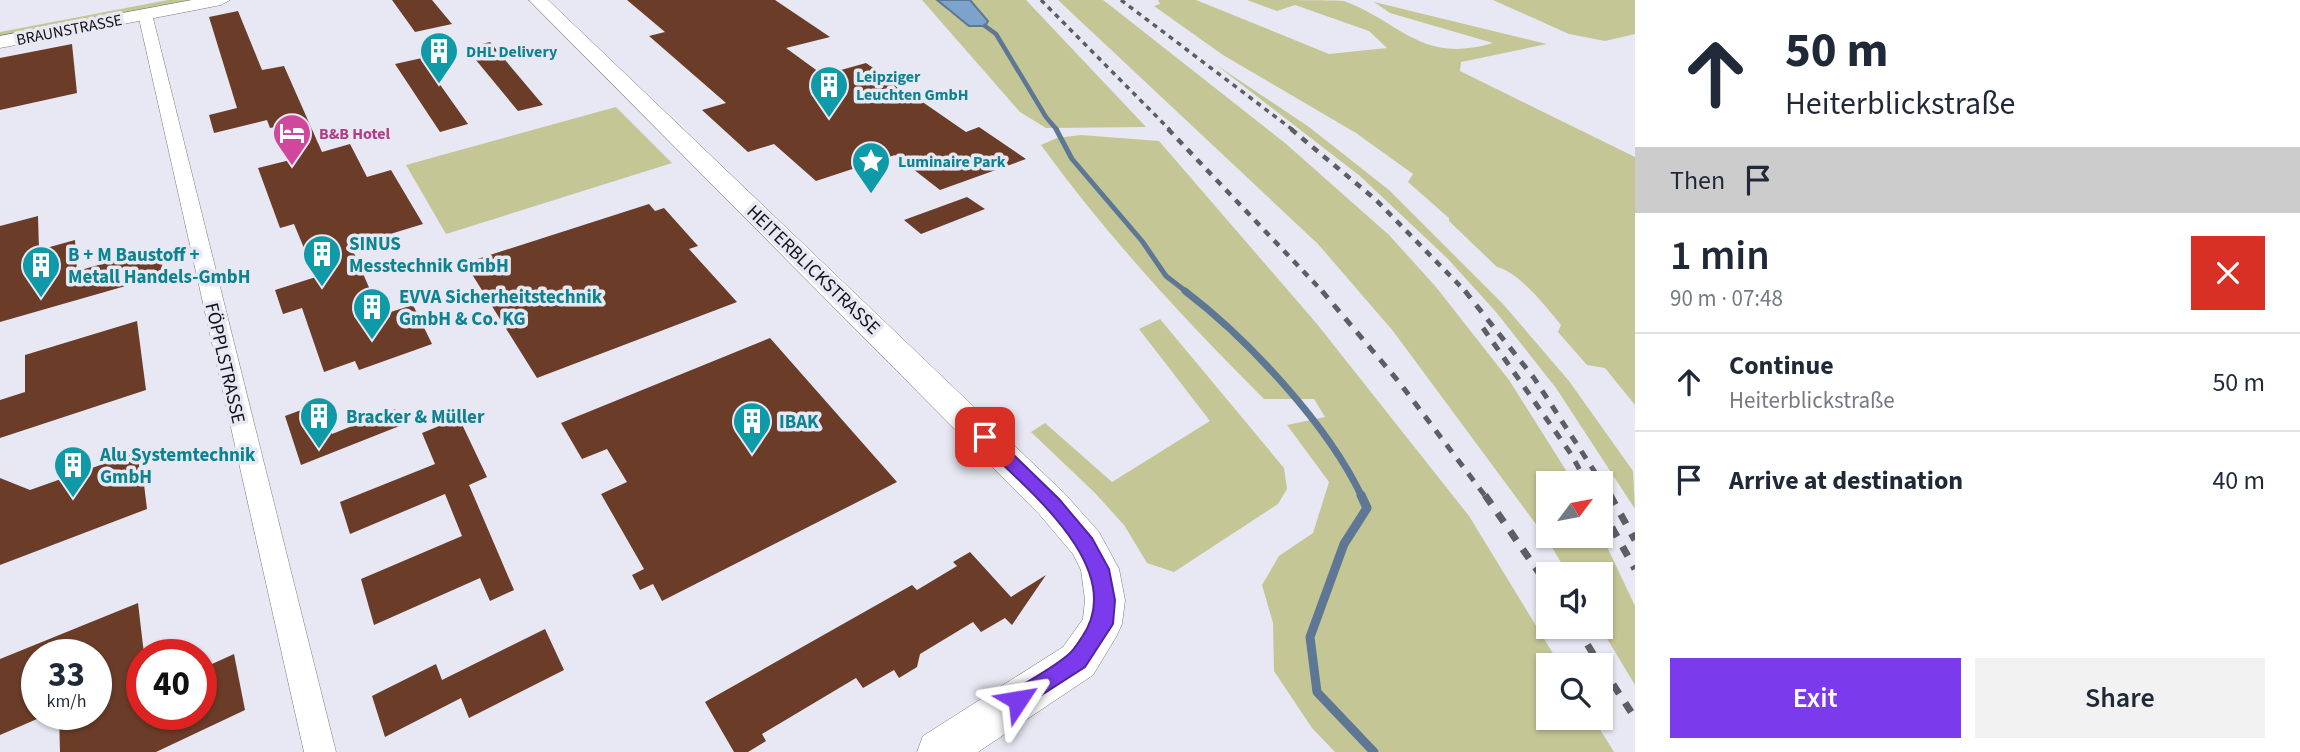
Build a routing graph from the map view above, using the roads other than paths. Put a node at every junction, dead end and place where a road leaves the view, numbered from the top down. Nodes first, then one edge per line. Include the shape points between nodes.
1 (220, 0) edge
2 (538, 0) edge
3 (146, 7) edge
4 (0, 28) edge
5 (0, 42) edge
6 (320, 752) edge
7 (939, 752) edge

1 - 3 street, BRAUNSTRASSE
2 - 7 street, HEITERBLICKSTRASSE via 1052,504 1086,543 1100,569 1105,600 1102,624 1078,660
3 - 4 street, BRAUNSTRASSE
3 - 5 street, BRAUNSTRASSE
3 - 6 street, FÖPPLSTRASSE

